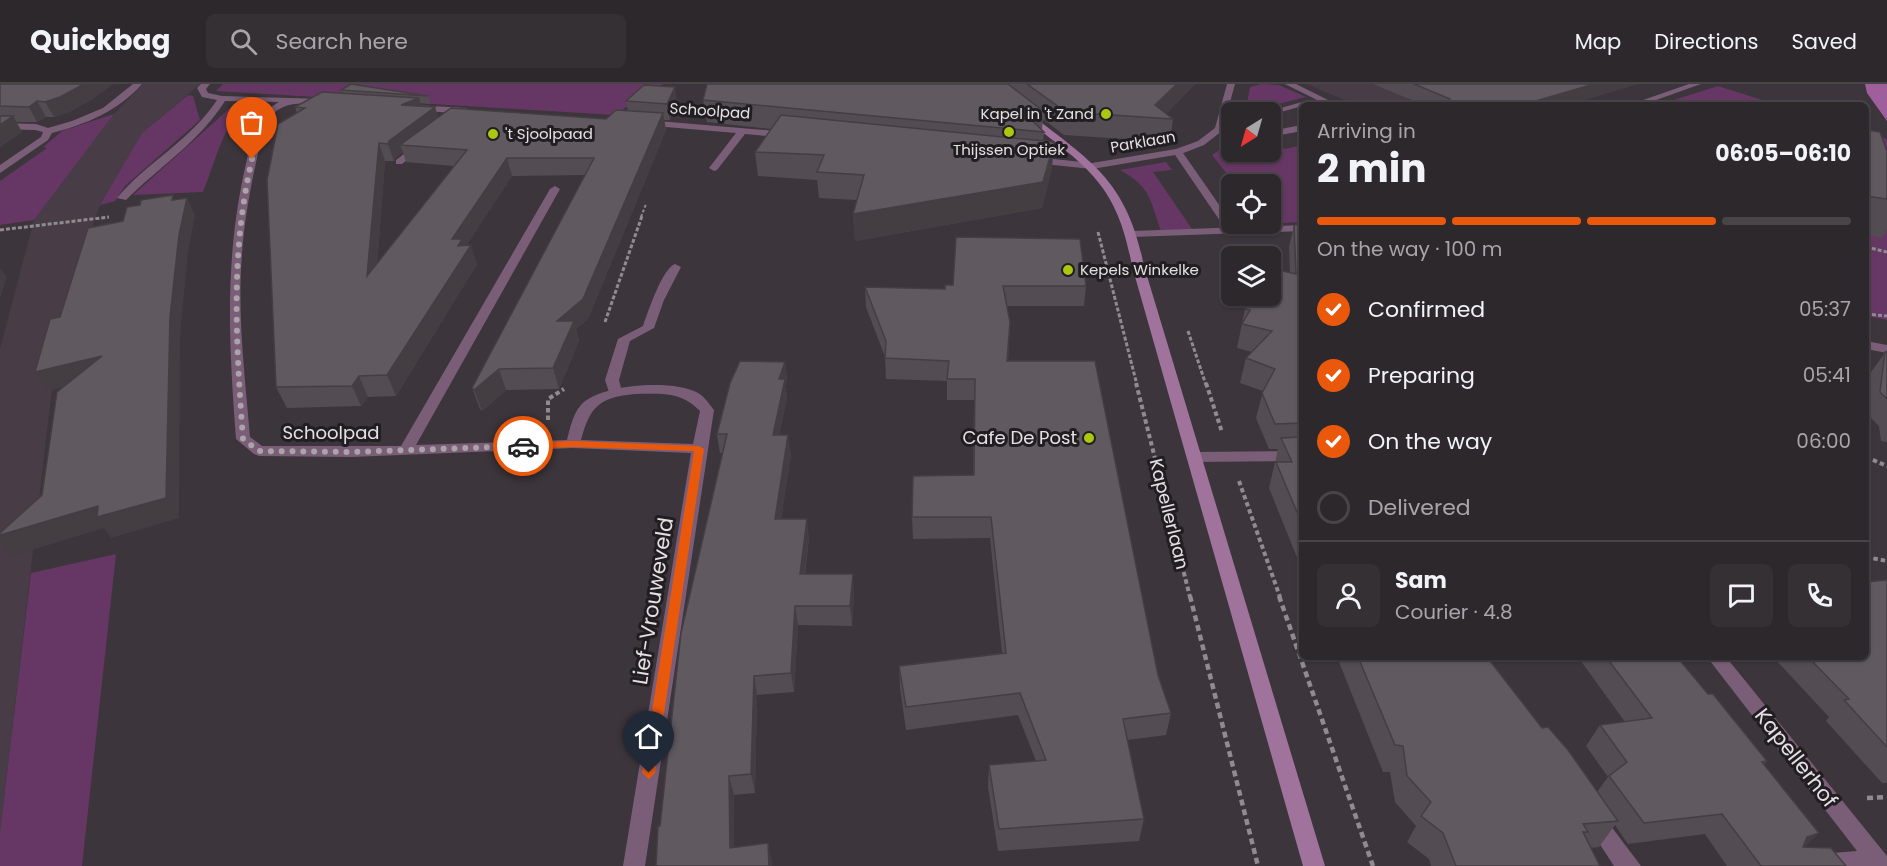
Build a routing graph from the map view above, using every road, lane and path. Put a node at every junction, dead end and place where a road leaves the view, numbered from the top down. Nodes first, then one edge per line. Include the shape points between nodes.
1 (138, 84) edge
2 (206, 84) edge
3 (1231, 84) edge
4 (1289, 84) edge
5 (1697, 84) edge
6 (222, 99) junction
7 (289, 100) junction
8 (1323, 100) junction
9 (1225, 102) edge
10 (1315, 102) edge
11 (1327, 102) edge
12 (1642, 102) edge
13 (336, 103) edge
14 (1299, 106) edge
15 (406, 108) edge
16 (1281, 110) edge
17 (465, 111) junction
18 (476, 112) edge
19 (1023, 112) edge
20 (456, 118) edge
21 (1221, 121) edge
22 (636, 122) edge
23 (0, 126) edge
24 (1219, 129) joint
25 (1299, 129) edge
26 (743, 130) junction
27 (48, 131) junction
28 (1281, 132) edge
29 (802, 136) edge
30 (427, 140) edge
31 (1178, 152) junction
32 (1021, 159) edge
33 (399, 162) edge
34 (1092, 166) junction
35 (714, 168) dead end
36 (0, 170) edge
37 (555, 189) dead end
38 (122, 198) dead end
39 (1221, 215) edge
40 (110, 217) dead end
41 (1095, 223) dead end
42 (1299, 228) edge
43 (1281, 229) edge
44 (0, 230) edge
45 (1221, 232) edge
46 (1132, 234) junction
47 (1869, 248) edge
48 (1887, 252) edge
49 (675, 267) dead end
50 (1869, 314) edge
51 (1887, 316) edge
52 (1186, 323) dead end
53 (1869, 346) edge
54 (1887, 350) edge
55 (615, 392) junction
56 (573, 444) junction
57 (699, 449) junction
58 (406, 450) junction
59 (1230, 456) junction
60 (1299, 456) edge
61 (1194, 457) junction
62 (1869, 458) edge
63 (1887, 466) edge
64 (1869, 557) edge
65 (1887, 561) edge
66 (1299, 654) edge
67 (1301, 660) edge
68 (1718, 660) edge
69 (1582, 802) edge
70 (1879, 862) edge
71 (634, 866) edge
72 (1258, 866) edge
73 (1314, 866) edge
74 (1373, 866) edge
75 (1630, 866) edge
76 (1796, 866) edge

1 - 27 street via 99,115
2 - 6 street via 201,88 205,95
3 - 9 street
4 - 8 street
5 - 12 street
6 - 7 street
6 - 38 street via 198,131
7 - 13 street
7 - 58 street, Schoolpad via 268,112 261,122 243,195 235,272 243,439 259,451
8 - 10 street
8 - 11 street
14 - 16 street
15 - 17 street
17 - 18 street
17 - 20 street
19 - 34 street
21 - 24 street
22 - 26 street, Schoolpad
23 - 27 street
24 - 31 street, Parklaan via 1202,143
25 - 28 street
26 - 29 street, Schoolpad
26 - 35 street
27 - 36 street via 45,138
30 - 33 street
31 - 34 street, Parklaan
31 - 39 street
32 - 34 street
34 - 46 street via 1122,208
37 - 58 street
40 - 44 path
41 - 72 path, Kapellerlaan
42 - 43 street
45 - 46 street
46 - 61 street
47 - 48 path
49 - 55 street via 648,328 624,339 612,380
50 - 51 path
52 - 59 path
53 - 54 street
55 - 56 street, Lief-Vrouweveld via 585,409
55 - 57 street, Lief-Vrouweveld via 668,390 693,396 707,410
56 - 57 street
56 - 58 street
57 - 71 street, Lief-Vrouweveld
59 - 60 street
59 - 61 street
59 - 66 path
61 - 73 street
62 - 63 path
64 - 65 path
67 - 74 path
68 - 70 street, Kapellerhof
69 - 75 street
70 - 76 street, Kapellerhof

